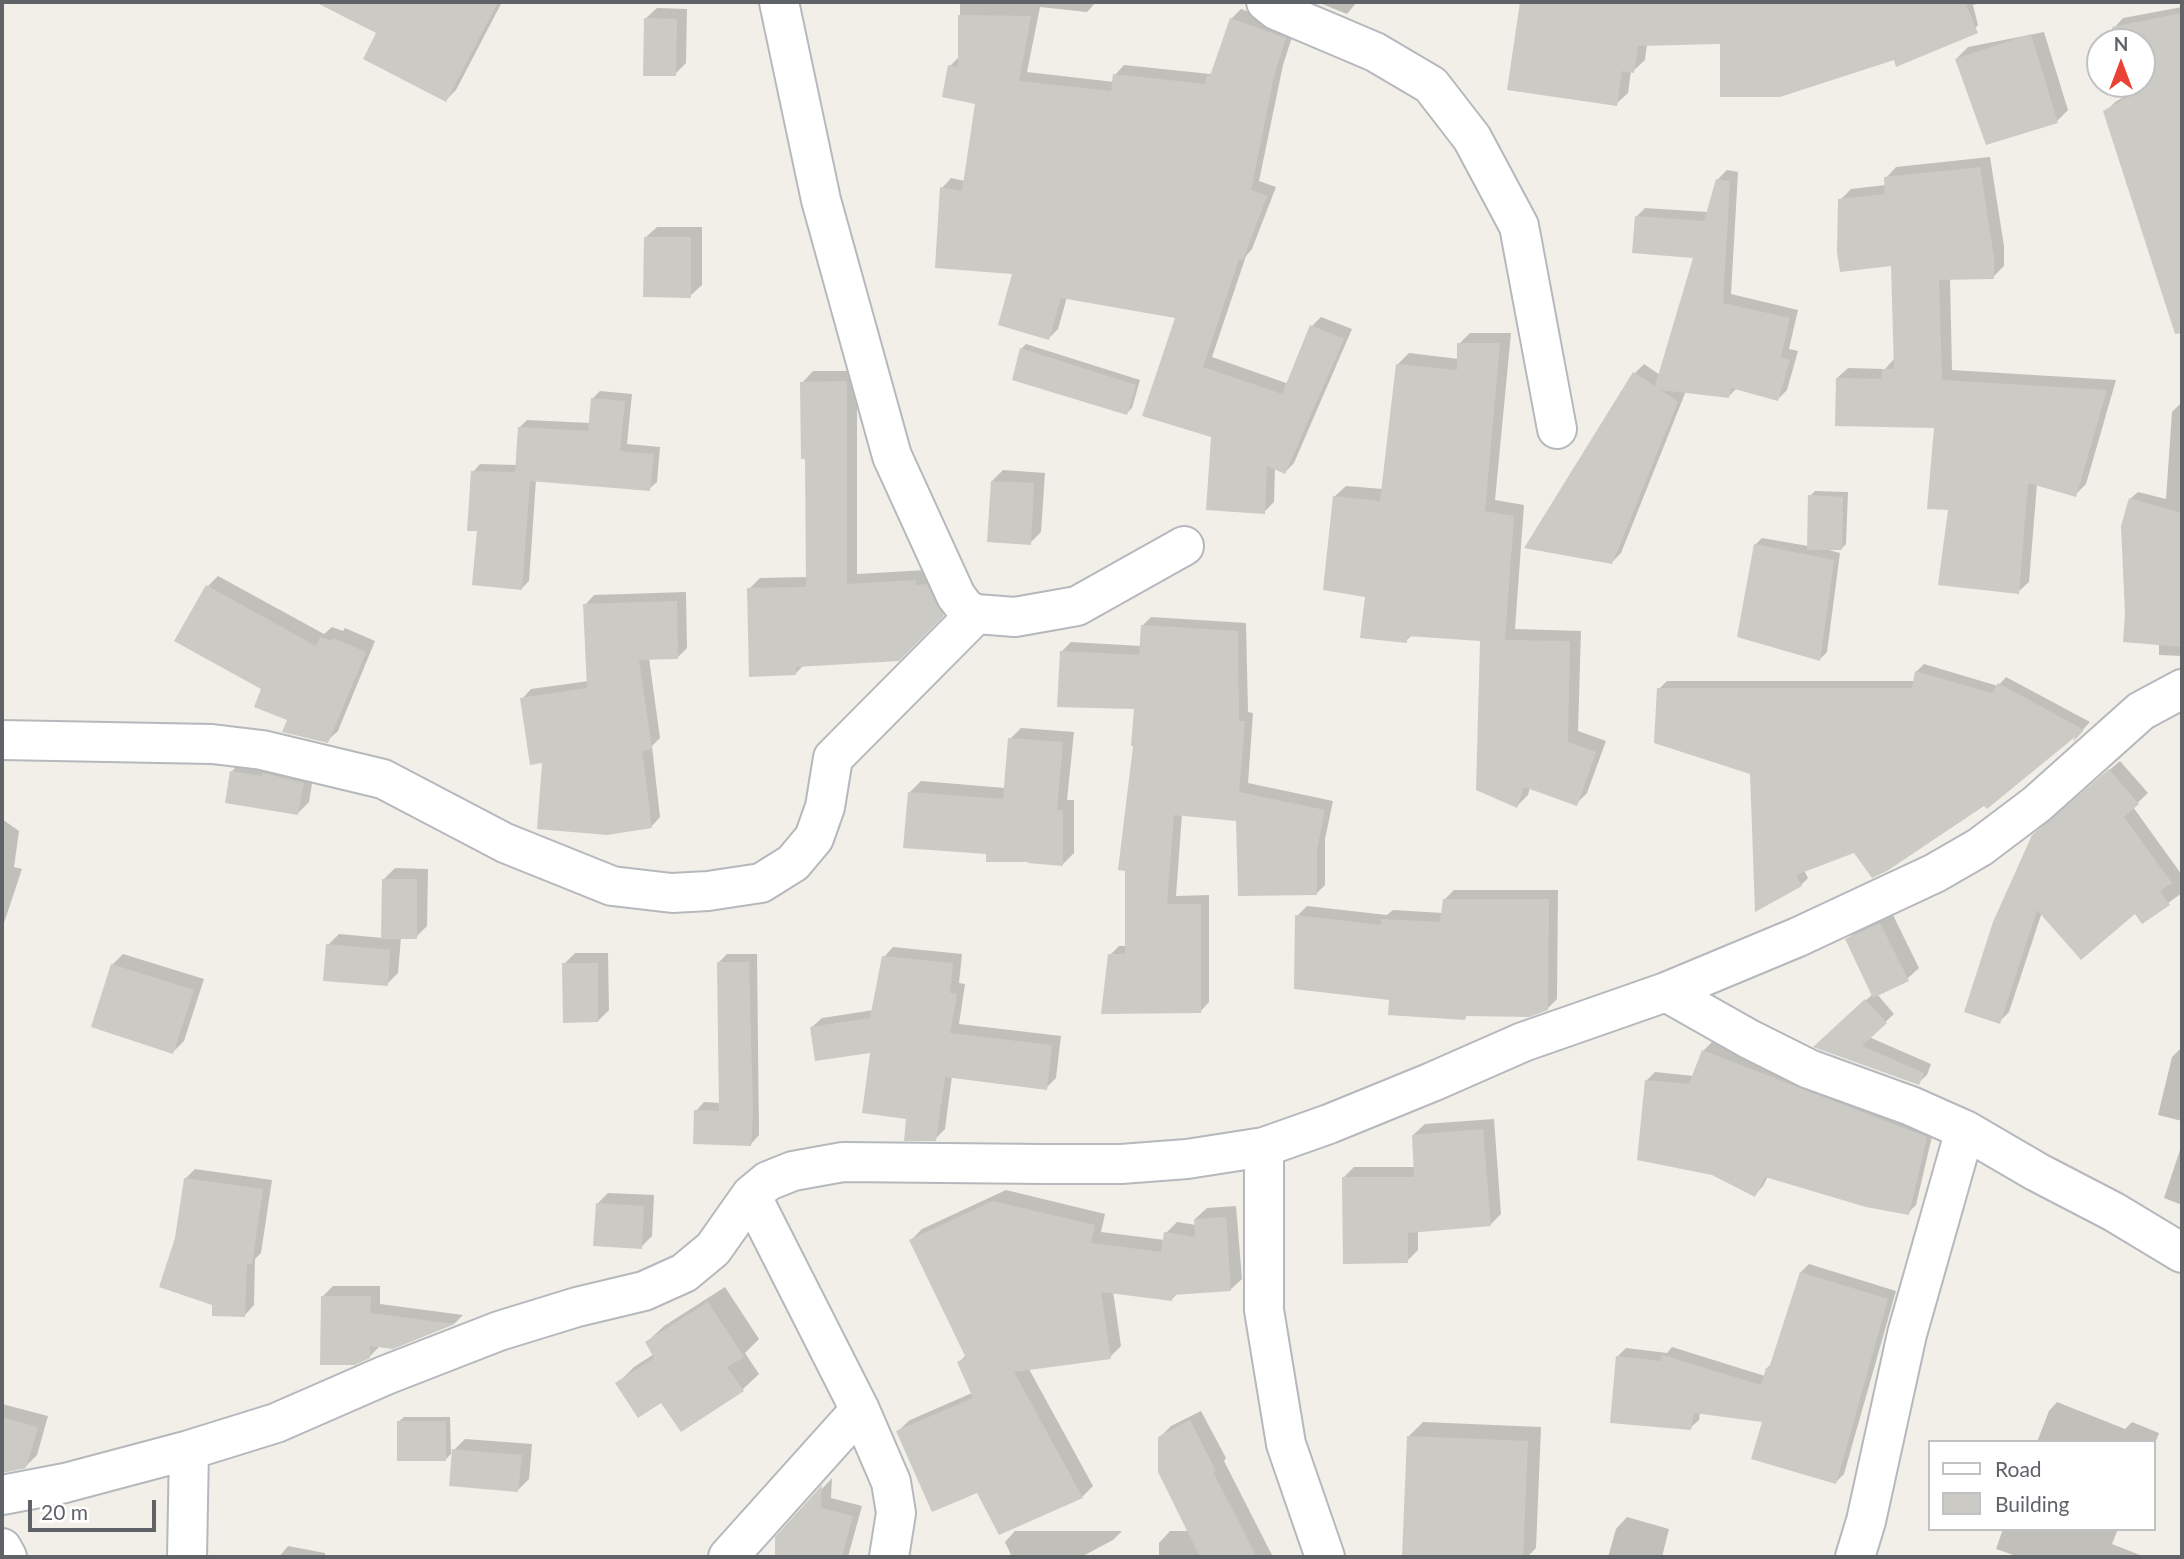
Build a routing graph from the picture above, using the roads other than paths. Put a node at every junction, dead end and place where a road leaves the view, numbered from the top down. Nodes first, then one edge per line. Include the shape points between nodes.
1 (779, 2) edge
2 (1266, 2) edge
3 (1557, 429) dead end
4 (1184, 546) dead end
5 (976, 614) junction
6 (2182, 689) edge
7 (2, 740) edge
8 (1666, 992) junction
9 (1965, 1130) junction
10 (1264, 1147) junction
11 (751, 1195) junction
12 (2182, 1253) edge
13 (860, 1410) junction
14 (189, 1450) junction
15 (2, 1495) edge
16 (2, 1548) edge
17 (7, 1557) edge
18 (187, 1557) edge
19 (728, 1557) edge
20 (889, 1557) edge
21 (1325, 1557) edge
22 (1855, 1557) edge

1 - 5 street via 821,200 892,456 956,596
2 - 3 street via 1375,52 1432,85 1472,138 1519,226
4 - 5 street via 1077,606 1015,617
5 - 7 street via 833,758 825,807 814,838 793,863 761,883 708,891 672,893 612,886 505,843 383,779 262,750 212,744
6 - 8 street via 2141,711 1980,848 1876,902
8 - 9 street via 1809,1069
8 - 10 street via 1524,1042
9 - 12 street
9 - 22 street via 1907,1334
10 - 11 street via 1121,1164 843,1162 793,1171 768,1181
10 - 21 street via 1264,1310 1286,1444
11 - 13 street
11 - 14 street via 713,1249 684,1273 654,1287 499,1331 276,1423
13 - 19 street
13 - 20 street via 891,1482 896,1513
14 - 15 street
14 - 18 street
16 - 17 street

